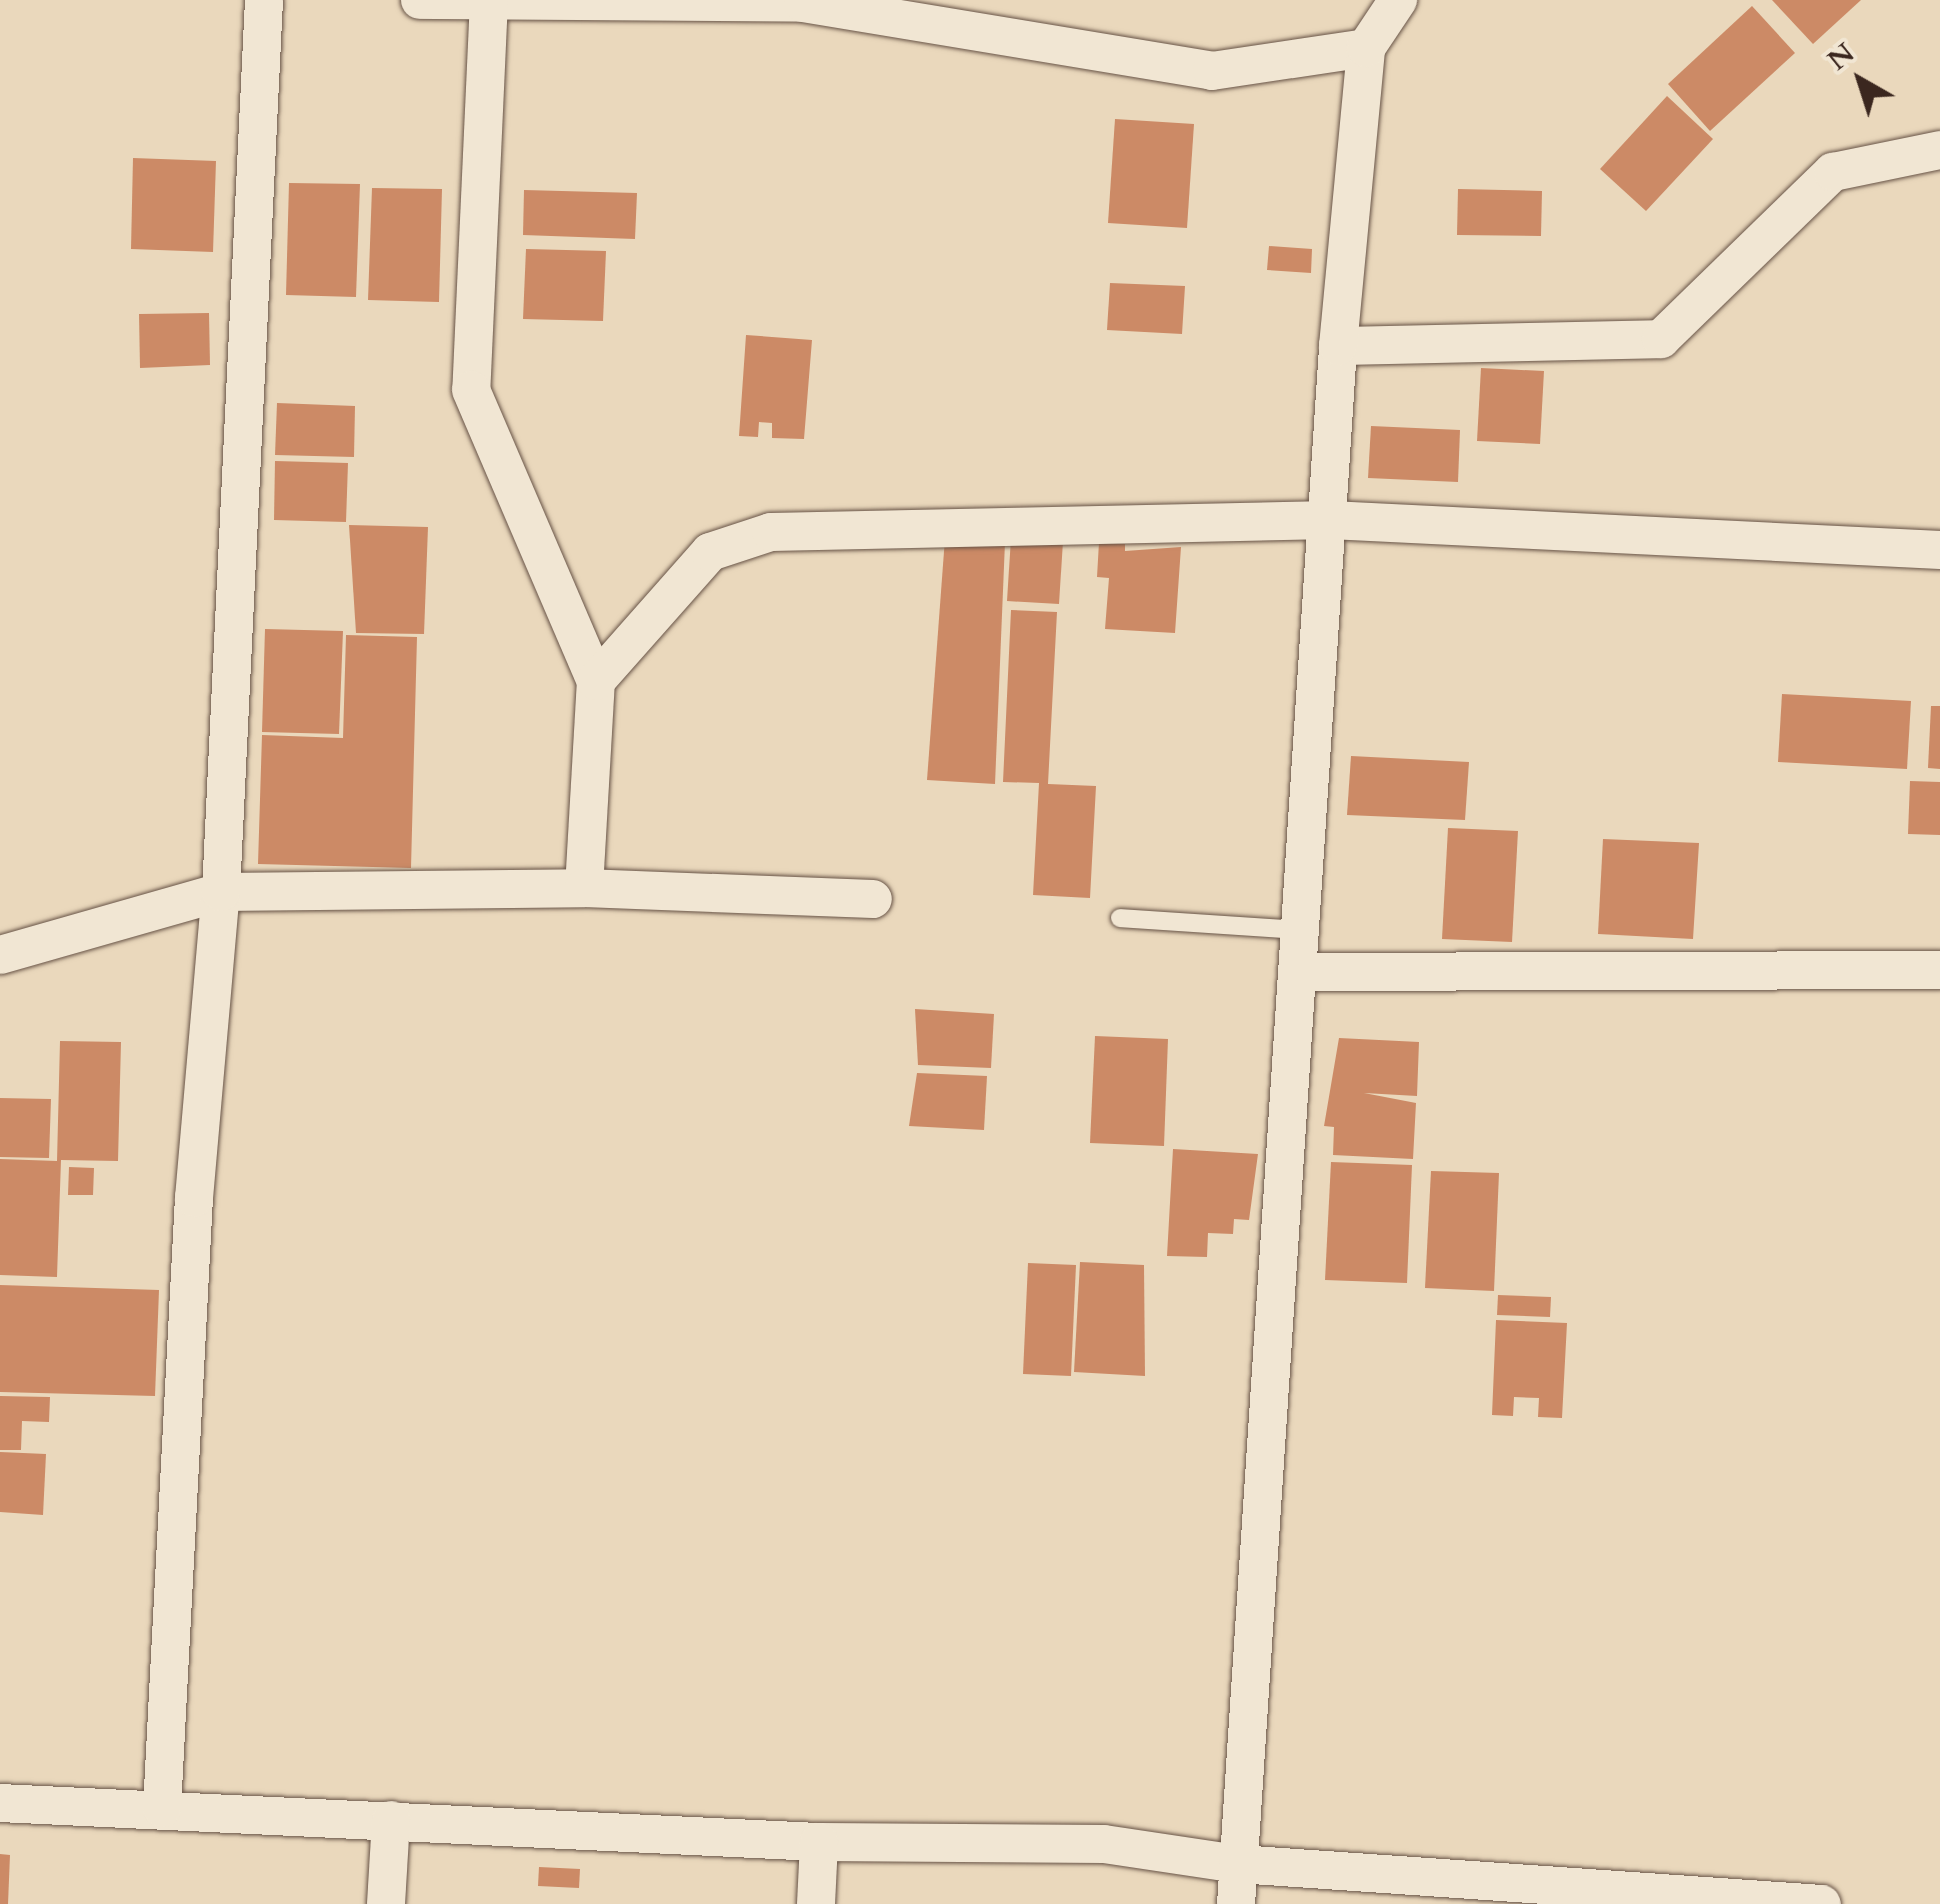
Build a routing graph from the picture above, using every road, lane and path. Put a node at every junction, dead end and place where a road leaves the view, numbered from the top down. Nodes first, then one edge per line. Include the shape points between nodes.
1 (264, 0) edge
2 (420, 0) edge
3 (1398, 0) edge
4 (489, 3) edge
5 (1366, 48) junction
6 (1940, 150) edge
7 (1338, 346) junction
8 (1330, 520) junction
9 (1940, 550) edge
10 (596, 681) junction
11 (584, 888) junction
12 (221, 892) junction
13 (873, 900) dead end
14 (1120, 918) dead end
15 (1302, 930) junction
16 (0, 955) edge
17 (1940, 970) edge
18 (1300, 972) junction
19 (0, 1803) edge
20 (162, 1808) junction
21 (391, 1820) junction
22 (819, 1842) junction
23 (1238, 1864) junction
24 (1693, 1898) edge
25 (386, 1904) edge
26 (816, 1904) edge
27 (1236, 1904) edge
28 (1822, 1904) edge

1 - 12 street
2 - 4 street
3 - 5 street
4 - 5 street via 803,3 1212,70
4 - 10 street via 471,390
5 - 7 street
6 - 7 street via 1833,172 1661,339
7 - 8 street
8 - 9 street
8 - 10 street via 772,532 710,552
8 - 15 street
10 - 11 street
11 - 12 street
11 - 13 street
12 - 16 street
12 - 20 street via 194,1198
14 - 15 lane
15 - 18 street
17 - 18 street via 1857,964 1736,978
18 - 23 street
19 - 20 street
20 - 21 street
21 - 22 street
21 - 25 street
22 - 23 street via 1104,1844
22 - 26 street
23 - 24 street
23 - 27 street
24 - 28 street

